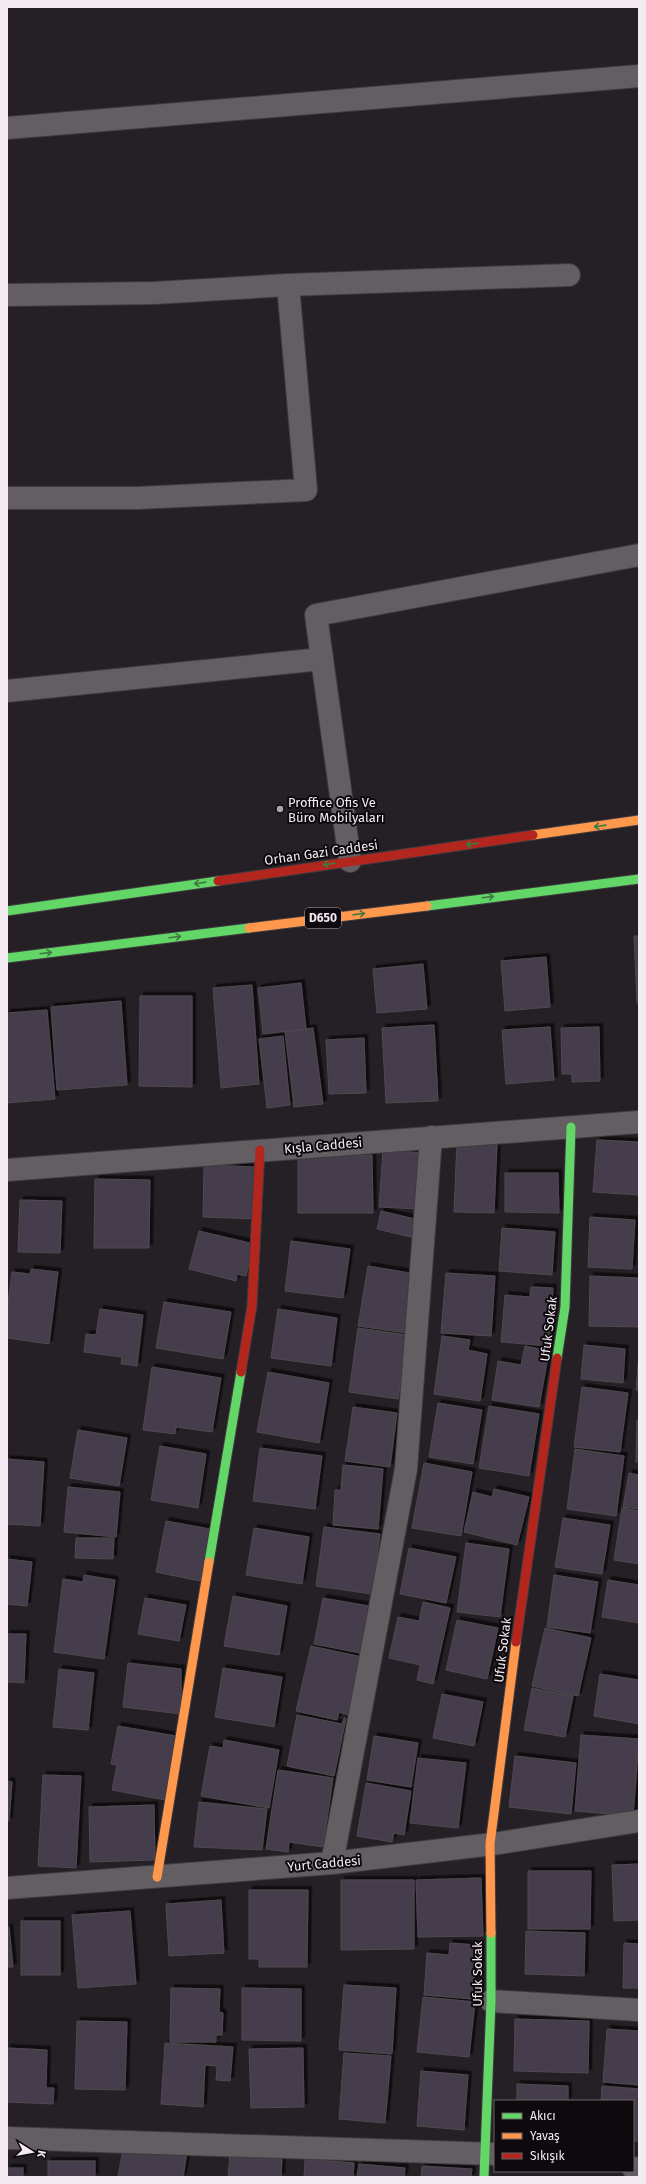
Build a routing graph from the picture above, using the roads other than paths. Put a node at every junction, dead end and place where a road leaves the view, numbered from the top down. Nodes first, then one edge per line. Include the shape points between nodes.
1 (639, 76) edge
2 (7, 128) edge
3 (570, 274) dead end
4 (288, 285) junction
5 (7, 295) edge
6 (7, 498) edge
7 (639, 555) edge
8 (322, 659) junction
9 (7, 691) edge
10 (639, 820) edge
11 (350, 861) junction
12 (639, 879) edge
13 (7, 911) edge
14 (7, 958) edge
15 (639, 1122) edge
16 (571, 1128) junction
17 (431, 1136) junction
18 (260, 1150) junction
19 (7, 1170) edge
20 (639, 1821) edge
21 (490, 1844) junction
22 (332, 1863) junction
23 (157, 1877) junction
24 (7, 1888) edge
25 (491, 2001) junction
26 (639, 2010) edge
27 (7, 2138) edge
28 (490, 2154) edge
29 (484, 2177) edge

1 - 2 street
3 - 4 street
4 - 5 street via 154,293
4 - 6 street via 306,490 137,498
7 - 8 street via 316,615
8 - 9 street
8 - 11 street
10 -> 11 street, Orhan Gazi Caddesi
11 -> 13 street, Orhan Gazi Caddesi
14 -> 12 street, D650
15 - 16 street, Kışla Caddesi
16 - 17 street, Kışla Caddesi
16 - 21 street, Ufuk Sokak via 565,1307 528,1552
17 - 18 street, Kışla Caddesi
17 - 22 street via 406,1469
18 - 19 street, Kışla Caddesi
18 - 23 street via 252,1306
20 - 21 street, Yurt Caddesi
21 - 22 street, Yurt Caddesi
21 - 25 street, Ufuk Sokak
22 - 23 street, Yurt Caddesi
23 - 24 street, Yurt Caddesi
25 - 26 street
25 - 28 street, Ufuk Sokak
27 - 28 street
28 - 29 street, Ufuk Sokak

